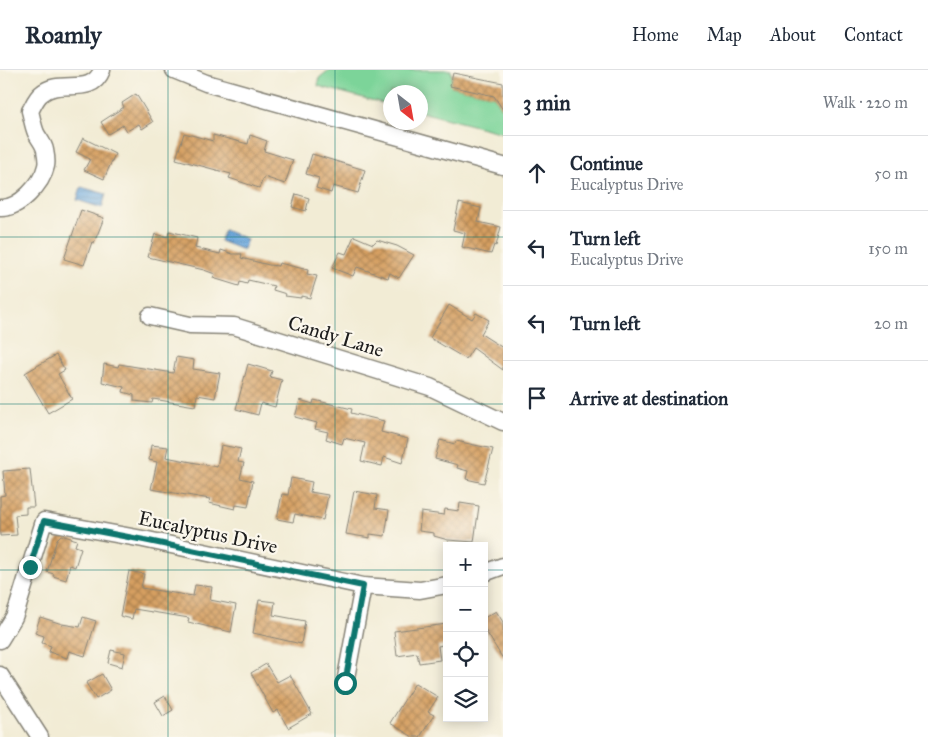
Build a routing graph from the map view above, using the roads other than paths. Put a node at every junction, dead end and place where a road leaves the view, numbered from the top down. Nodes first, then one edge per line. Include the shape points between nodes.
1 (102, 70) edge
2 (174, 70) edge
3 (503, 166) edge
4 (0, 208) edge
5 (150, 316) dead end
6 (503, 422) edge
7 (503, 566) edge
8 (488, 572) edge
9 (363, 586) junction
10 (443, 586) edge
11 (0, 640) edge
12 (0, 675) edge
13 (345, 683) dead end
14 (40, 737) edge

1 - 4 street via 99,78 88,85 54,87 41,94 30,111 45,149 46,166 28,195 16,204
2 - 3 street via 206,84
5 - 6 street, Candy Lane via 190,325 234,326 430,387
7 - 8 street
9 - 10 street, Eucalyptus Drive via 420,590
9 - 11 street, Eucalyptus Drive via 44,521 18,606
9 - 13 street
12 - 14 street

